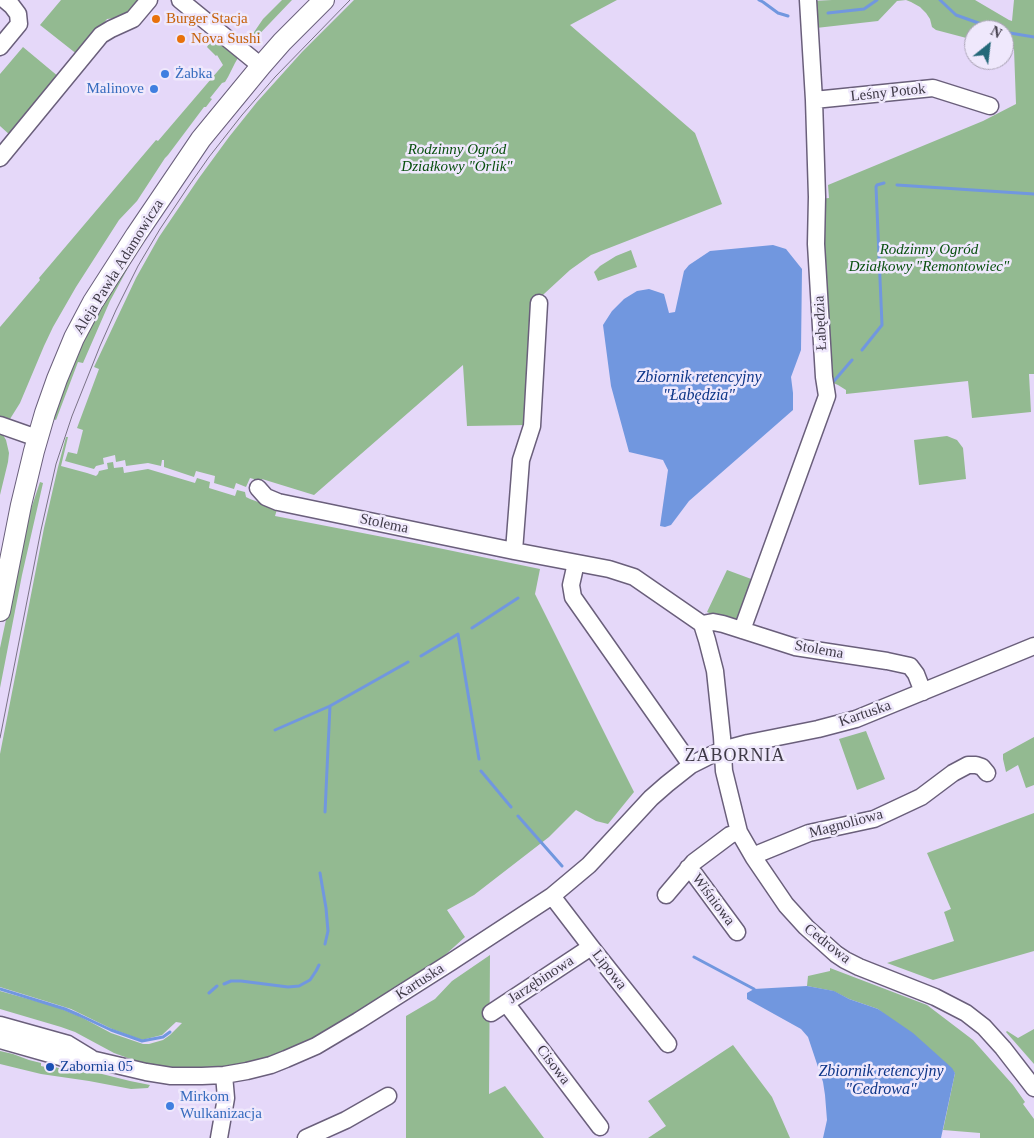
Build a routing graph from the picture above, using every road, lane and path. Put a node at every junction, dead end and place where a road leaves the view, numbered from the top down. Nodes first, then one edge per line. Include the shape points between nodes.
1 (5, 0) edge
2 (149, 0) edge
3 (180, 0) edge
4 (324, 0) edge
5 (808, 0) edge
6 (0, 47) edge
7 (260, 66) junction
8 (814, 100) junction
9 (990, 106) dead end
10 (0, 158) edge
11 (539, 303) dead end
12 (0, 424) edge
13 (37, 438) junction
14 (258, 488) dead end
15 (514, 551) junction
16 (576, 563) junction
17 (0, 611) edge
18 (702, 624) junction
19 (742, 630) junction
20 (1034, 646) edge
21 (923, 692) junction
22 (722, 750) junction
23 (691, 765) junction
24 (988, 773) dead end
25 (739, 832) junction
26 (754, 858) junction
27 (688, 868) junction
28 (666, 895) dead end
29 (552, 896) junction
30 (736, 932) dead end
31 (591, 947) junction
32 (506, 1003) junction
33 (491, 1013) dead end
34 (0, 1025) edge
35 (0, 1040) edge
36 (668, 1044) dead end
37 (95, 1060) junction
38 (224, 1075) junction
39 (1034, 1088) edge
40 (388, 1096) dead end
41 (600, 1126) dead end
42 (220, 1138) edge
43 (306, 1138) edge

1 - 6 street via 18,14 19,24
2 - 10 street via 133,19 101,35
3 - 7 street
4 - 7 main road, Aleja Pawła Adamowicza
5 - 8 street, Łabędzia
7 - 13 main road, Aleja Pawła Adamowicza via 202,139 94,302 74,338
8 - 9 street, Leśny Potok via 933,88
8 - 19 street, Łabędzia via 816,244 827,396
11 - 15 street via 532,426 521,460
12 - 13 street
13 - 17 main road, Aleja Pawła Adamowicza
14 - 15 street, Stolema via 266,497 278,502
15 - 16 street, Stolema
16 - 18 street, Stolema via 609,568 634,577
16 - 23 street via 571,584 573,596
18 - 19 street, Stolema via 713,622
18 - 22 street via 714,671
19 - 21 street, Stolema via 795,647 910,666
20 - 21 street, Kartuska
21 - 22 street, Kartuska via 818,729
22 - 23 street, Kartuska
22 - 25 street, Cedrowa
23 - 29 street, Kartuska via 658,791 595,860
24 - 26 street, Magnoliowa via 982,767 968,765 952,772 921,797 874,819 809,833
25 - 26 street, Cedrowa
25 - 27 street, Wiśniowa via 730,835
26 - 39 street, Cedrowa via 798,920 836,954 966,1013 984,1027
27 - 28 street, Wiśniowa
27 - 30 street, Wiśniowa
29 - 31 street, Lipowa
29 - 38 street, Kartuska via 316,1046 272,1065
31 - 32 street, Jarzębinowa
31 - 36 street, Lipowa
32 - 33 street, Jarzębinowa
32 - 41 street, Cisowa
34 - 37 street, Kartuska via 68,1044
35 - 37 street, Kartuska via 64,1058
37 - 38 street, Kartuska via 165,1075
38 - 42 street via 226,1098
40 - 43 street

